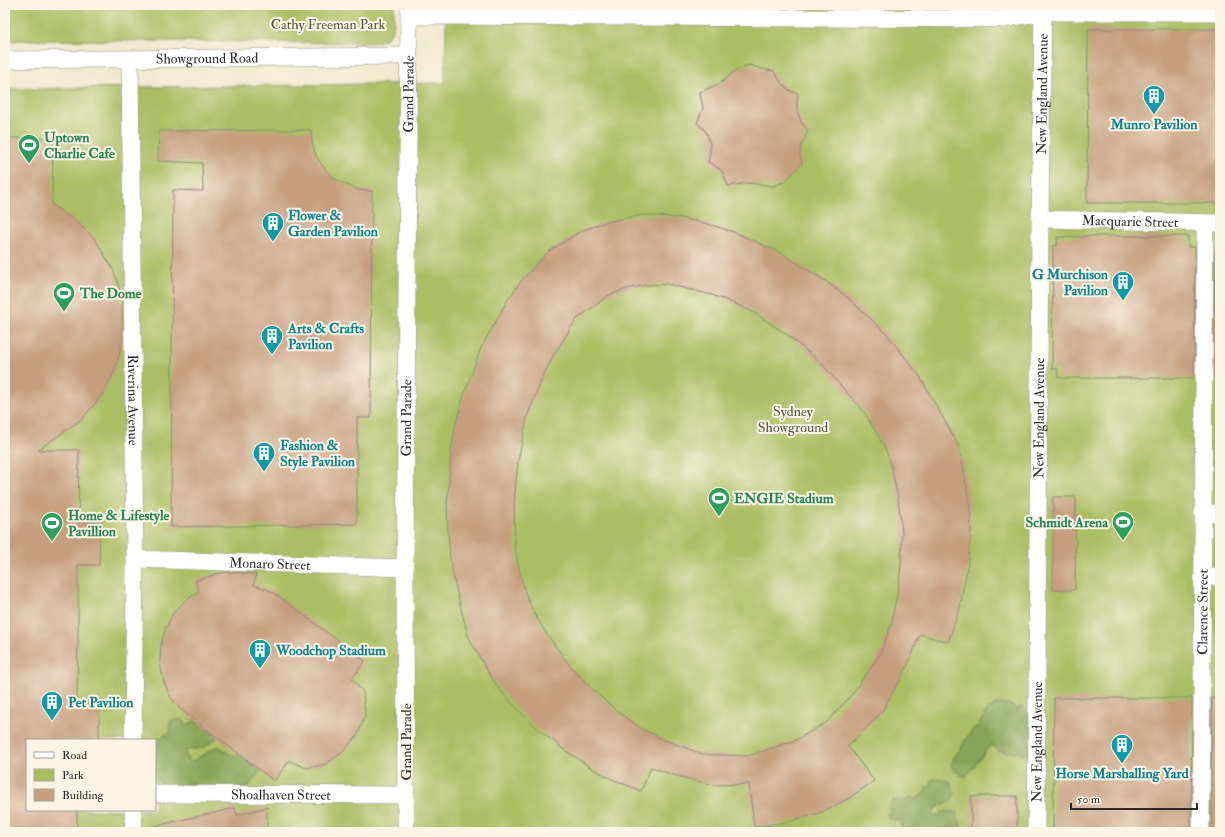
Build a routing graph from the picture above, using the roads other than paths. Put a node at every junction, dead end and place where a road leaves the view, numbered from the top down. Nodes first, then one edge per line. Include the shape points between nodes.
1 (1043, 8) edge
2 (409, 11) edge
3 (799, 11) edge
4 (1220, 12) edge
5 (409, 56) junction
6 (5, 60) edge
7 (130, 60) junction
8 (1040, 219) junction
9 (1212, 223) edge
10 (1212, 513) edge
11 (135, 559) junction
12 (405, 568) junction
13 (1212, 577) edge
14 (133, 739) edge
15 (156, 794) edge
16 (406, 796) junction
17 (133, 811) edge
18 (134, 832) edge
19 (406, 832) edge
20 (1036, 832) edge
21 (1201, 832) edge

1 - 3 street via 1002,19
1 - 4 street
1 - 8 street, New England Avenue
2 - 3 street
2 - 5 street, Grand Parade
5 - 7 street, Showground Road
5 - 12 street, Grand Parade
6 - 7 street, Showground Road
7 - 11 street, Riverina Avenue
8 - 9 street, Macquarie Street
8 - 20 street, New England Avenue
9 - 10 street, Clarence Street
10 - 13 street, Clarence Street
11 - 12 street, Monaro Street
11 - 14 street, Riverina Avenue
12 - 16 street, Grand Parade
13 - 21 street, Clarence Street
15 - 16 street, Shoalhaven Street
16 - 19 street, Grand Parade
17 - 18 street

